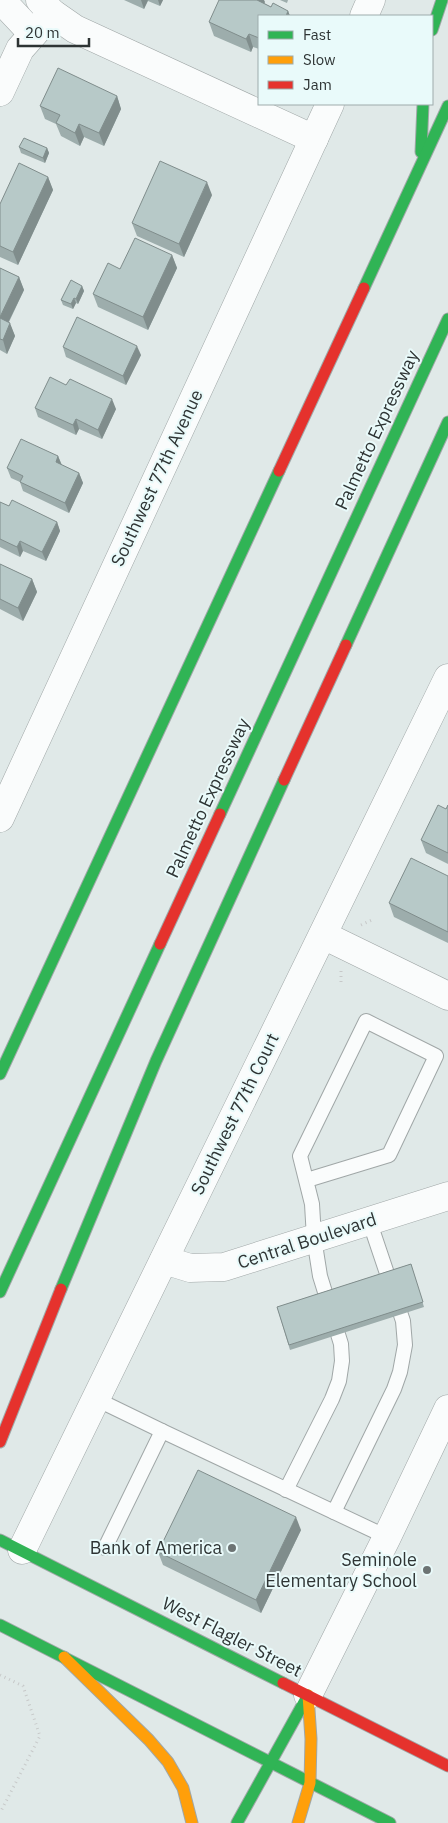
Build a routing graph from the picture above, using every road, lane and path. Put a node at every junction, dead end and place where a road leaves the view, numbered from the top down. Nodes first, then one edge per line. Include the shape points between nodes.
1 (1, 0) edge
2 (370, 0) edge
3 (442, 0) edge
4 (46, 6) edge
5 (364, 15) edge
6 (433, 27) edge
7 (33, 34) junction
8 (0, 92) edge
9 (330, 105) edge
10 (423, 105) edge
11 (448, 106) edge
12 (314, 139) junction
13 (420, 166) junction
14 (448, 319) edge
15 (448, 422) edge
16 (448, 430) edge
17 (431, 462) junction
18 (448, 678) edge
19 (8, 779) edge
20 (0, 818) edge
21 (374, 919) dead end
22 (359, 927) dead end
23 (323, 935) junction
24 (448, 996) edge
25 (0, 1074) edge
26 (307, 1180) junction
27 (448, 1196) edge
28 (369, 1220) junction
29 (314, 1238) junction
30 (164, 1260) junction
31 (0, 1292) edge
32 (96, 1399) junction
33 (448, 1409) edge
34 (162, 1431) junction
35 (0, 1442) edge
36 (286, 1490) junction
37 (334, 1512) junction
38 (387, 1537) junction
39 (11, 1545) edge
40 (105, 1548) dead end
41 (0, 1625) edge
42 (64, 1657) junction
43 (0, 1674) edge
44 (308, 1695) junction
45 (270, 1762) junction
46 (448, 1766) edge
47 (310, 1782) junction
48 (2, 1812) dead end
49 (192, 1823) edge
50 (237, 1823) edge
51 (298, 1823) edge
52 (390, 1823) edge

1 - 7 street
2 - 5 street
3 - 6 main road
4 - 7 street
4 - 12 street via 75,29
7 - 8 street via 20,49
9 - 12 street, Southwest 77th Avenue
10 - 13 main road
11 - 13 main road
12 - 19 street, Southwest 77th Avenue
13 - 25 main road
14 - 31 main road, Palmetto Expressway
15 - 17 main road
16 - 17 main road
17 - 35 main road via 156,1061
18 - 23 street, Southwest 77th Court
19 - 20 street, Southwest 77th Avenue
21 - 22 path
23 - 24 street
23 - 30 street, Southwest 77th Court
26 - 26 lane via 300,1156 366,1021 436,1056 389,1155
26 - 29 lane
27 - 28 street, Central Boulevard
28 - 29 street, Central Boulevard
28 - 37 lane via 403,1321 405,1345 394,1388
29 - 30 street, Central Boulevard via 224,1267 190,1268
29 - 36 lane via 320,1276 341,1344 342,1361 332,1399
30 - 32 street, Southwest 77th Court
32 - 34 lane
32 - 39 street, Southwest 77th Court
33 - 38 street
34 - 36 lane
34 - 40 lane
36 - 37 lane
37 - 38 lane
38 - 44 street
39 - 44 main road, West Flagler Street
41 - 42 main road
42 - 45 main road
42 - 49 main road via 166,1758 179,1779
43 - 48 path via 23,1686 40,1736
44 - 45 main road
44 - 46 main road, West Flagler Street
44 - 47 main road
45 - 47 main road
45 - 50 main road
47 - 51 main road
47 - 52 main road

